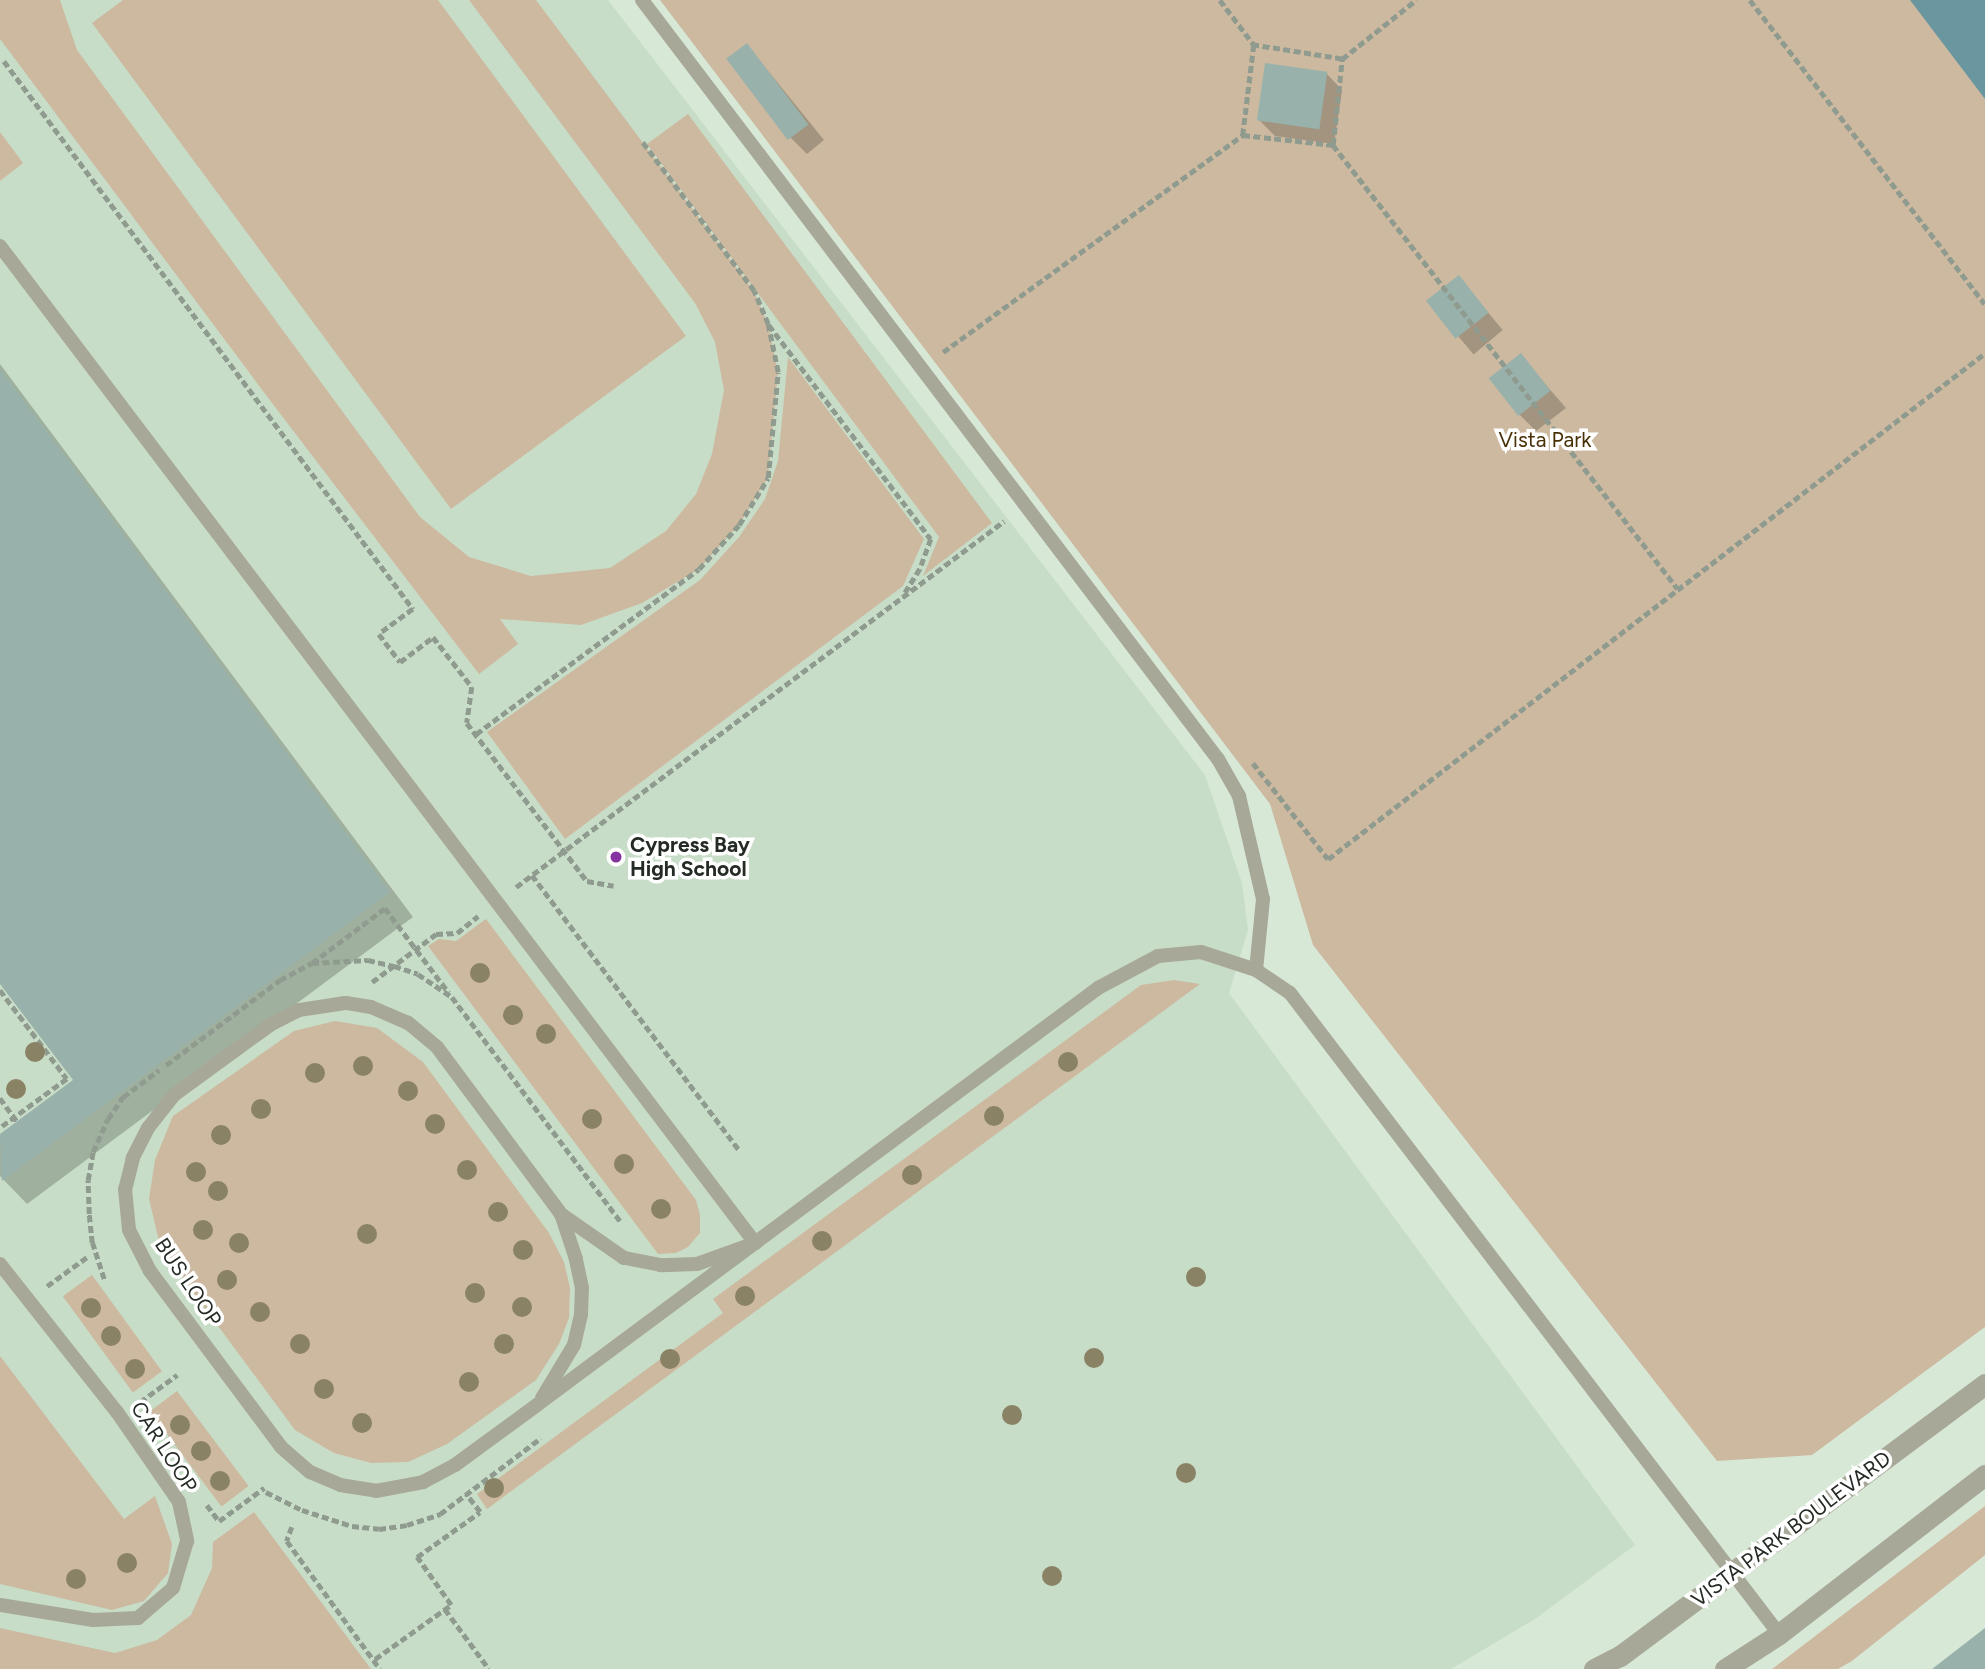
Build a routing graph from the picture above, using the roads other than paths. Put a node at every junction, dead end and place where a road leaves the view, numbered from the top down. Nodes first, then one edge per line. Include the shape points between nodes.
1 (642, 0) edge
2 (0, 246) edge
3 (1256, 970) junction
4 (561, 1214) junction
5 (755, 1243) junction
6 (0, 1264) edge
7 (1985, 1384) edge
8 (537, 1405) junction
9 (1985, 1475) edge
10 (1732, 1573) junction
11 (0, 1605) edge
12 (1779, 1634) junction
13 (1594, 1669) edge
14 (1725, 1669) edge

1 - 3 lane via 1218,759 1239,796 1263,899
2 - 5 lane
3 - 5 lane via 1201,952 1158,956 1098,988
3 - 10 lane via 1290,993
4 - 5 lane, BUS LOOP via 624,1258 662,1265 697,1264
4 - 8 lane, BUS LOOP via 582,1288 581,1315 574,1345
4 - 8 lane, BUS LOOP via 437,1046 408,1023 371,1007 345,1003 299,1010 270,1025 174,1095 132,1158 125,1189 130,1230 150,1271 281,1447 310,1472 340,1485 376,1491 423,1482 455,1465
5 - 8 lane, BUS LOOP
6 - 11 lane, CAR LOOP via 117,1412 179,1502 187,1541 173,1588 138,1618 93,1620
7 - 10 street, VISTA PARK BOULEVARD
9 - 12 street
10 - 12 lane
10 - 13 street, VISTA PARK BOULEVARD via 1620,1656
12 - 14 street

